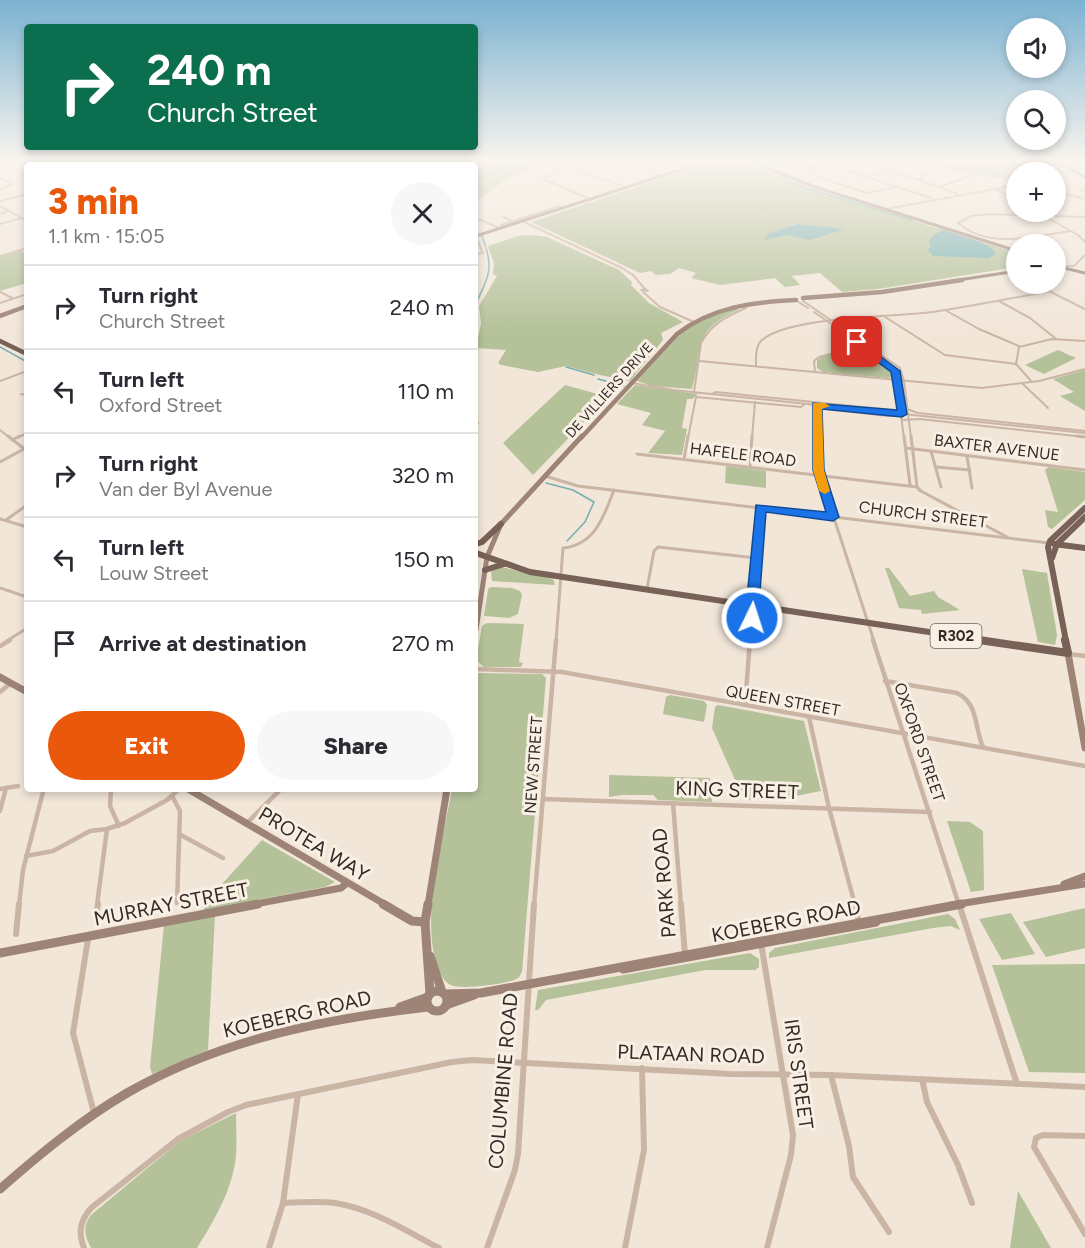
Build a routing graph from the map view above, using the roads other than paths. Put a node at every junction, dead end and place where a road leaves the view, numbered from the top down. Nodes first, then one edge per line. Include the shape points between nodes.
1 (22, 218) edge
2 (506, 218) edge
3 (526, 218) edge
4 (530, 218) edge
5 (912, 218) edge
6 (968, 218) edge
7 (478, 219) edge
8 (522, 221) junction
9 (513, 222) junction
10 (1056, 222) edge
11 (0, 224) edge
12 (500, 227) junction
13 (1071, 231) junction
14 (478, 235) edge
15 (478, 240) edge
16 (1085, 242) edge
17 (1006, 248) edge
18 (23, 249) edge
19 (478, 254) edge
20 (1085, 255) edge
21 (0, 256) edge
22 (1066, 266) edge
23 (1066, 267) edge
24 (1075, 268) junction
25 (1085, 272) edge
26 (1006, 273) edge
27 (0, 292) edge
28 (1033, 294) edge
29 (1057, 294) edge
30 (24, 295) edge
31 (12, 298) junction
32 (796, 300) junction
33 (803, 300) junction
34 (998, 300) junction
35 (0, 303) edge
36 (24, 307) edge
37 (746, 308) dead end
38 (945, 309) junction
39 (1085, 309) edge
40 (0, 316) edge
41 (885, 317) junction
42 (826, 321) junction
43 (832, 321) junction
44 (694, 322) junction
45 (1056, 339) junction
46 (0, 341) edge
47 (1085, 341) edge
48 (864, 345) junction
49 (1020, 346) junction
50 (24, 353) edge
51 (699, 361) junction
52 (1016, 364) junction
53 (756, 366) junction
54 (1085, 369) edge
55 (24, 372) edge
56 (815, 372) junction
57 (0, 381) edge
58 (898, 381) junction
59 (904, 381) junction
60 (1033, 382) junction
61 (632, 383) junction
62 (1023, 384) junction
63 (694, 392) junction
64 (21, 394) dead end
65 (24, 394) edge
66 (712, 394) junction
67 (755, 402) junction
68 (805, 404) junction
69 (817, 407) junction
70 (1048, 408) dead end
71 (902, 409) junction
72 (908, 409) junction
73 (887, 414) junction
74 (902, 414) junction
75 (908, 415) junction
76 (893, 417) dead end
77 (902, 420) junction
78 (909, 420) junction
79 (0, 430) edge
80 (24, 434) edge
81 (1085, 434) edge
82 (12, 440) junction
83 (906, 448) junction
84 (24, 449) edge
85 (912, 449) junction
86 (24, 451) edge
87 (931, 451) junction
88 (637, 454) dead end
89 (967, 456) junction
90 (684, 459) junction
91 (0, 462) edge
92 (750, 467) junction
93 (936, 467) junction
94 (970, 470) junction
95 (1085, 470) edge
96 (819, 475) junction
97 (544, 476) junction
98 (910, 485) junction
99 (917, 487) junction
100 (941, 487) dead end
101 (972, 488) dead end
102 (614, 490) junction
103 (921, 491) junction
104 (24, 507) edge
105 (760, 508) junction
106 (1085, 508) edge
107 (833, 517) junction
108 (1085, 517) edge
109 (0, 519) edge
110 (5, 520) junction
111 (501, 524) junction
112 (24, 526) edge
113 (1067, 534) junction
114 (1008, 538) junction
115 (478, 543) edge
116 (1049, 543) junction
117 (1057, 544) junction
118 (1085, 547) edge
119 (478, 552) edge
120 (487, 555) junction
121 (756, 558) junction
122 (1051, 561) junction
123 (506, 564) junction
124 (484, 570) junction
125 (548, 574) junction
126 (560, 576) junction
127 (0, 588) edge
128 (647, 589) junction
129 (24, 596) edge
130 (752, 605) junction
131 (478, 615) edge
132 (867, 623) junction
133 (24, 630) edge
134 (0, 646) edge
135 (1068, 654) junction
136 (1085, 656) edge
137 (478, 669) edge
138 (553, 671) junction
139 (0, 677) edge
140 (885, 681) junction
141 (12, 683) junction
142 (24, 690) edge
143 (0, 692) edge
144 (745, 705) junction
145 (809, 716) junction
146 (903, 734) junction
147 (983, 748) junction
148 (1085, 748) edge
149 (1085, 766) edge
150 (18, 786) dead end
151 (3, 789) edge
152 (43, 792) dead end
153 (111, 792) edge
154 (176, 792) edge
155 (194, 792) edge
156 (278, 792) edge
157 (447, 792) edge
158 (172, 796) junction
159 (543, 799) junction
160 (673, 804) junction
161 (829, 808) junction
162 (0, 811) edge
163 (930, 812) junction
164 (247, 824) junction
165 (119, 826) junction
166 (107, 829) junction
167 (178, 833) junction
168 (26, 856) junction
169 (223, 858) dead end
170 (1085, 876) edge
171 (347, 883) junction
172 (1085, 884) edge
173 (1046, 890) junction
174 (177, 903) dead end
175 (960, 905) junction
176 (96, 916) dead end
177 (425, 922) junction
178 (859, 923) junction
179 (16, 934) dead end
180 (89, 936) junction
181 (425, 941) junction
182 (761, 942) junction
183 (0, 953) edge
184 (685, 957) junction
185 (528, 984) junction
186 (443, 993) junction
187 (481, 993) junction
188 (429, 995) junction
189 (446, 1005) junction
190 (428, 1007) junction
191 (391, 1011) junction
192 (525, 1062) junction
193 (642, 1068) junction
194 (783, 1074) junction
195 (831, 1075) junction
196 (922, 1079) junction
197 (1017, 1084) junction
198 (1085, 1087) edge
199 (298, 1094) junction
200 (94, 1114) junction
201 (1085, 1136) edge
202 (0, 1188) edge
203 (283, 1203) junction
204 (972, 1203) dead end
205 (889, 1232) dead end
206 (1085, 1234) edge
207 (84, 1248) edge
208 (269, 1248) edge
209 (439, 1248) edge
210 (488, 1248) edge
211 (626, 1248) edge
212 (768, 1248) edge

1 - 11 street
2 - 9 street
3 - 9 street
4 - 8 street
5 - 17 street
6 - 13 street via 958,224 976,235 1011,240
7 - 12 street
8 - 12 street
8 - 44 street via 625,269 660,307
9 - 12 street
10 - 13 street
12 - 14 street
13 - 16 street
15 - 19 street via 483,250 483,254
18 - 21 street
20 - 24 street
22 - 24 street
23 - 25 street
24 - 25 street
26 - 33 street
27 - 31 street
28 - 34 street
29 - 39 street
30 - 31 street
31 - 35 street
32 - 33 street, DE VILLIERS DRIVE
32 - 42 street
32 - 44 street, DE VILLIERS DRIVE via 735,307
33 - 43 street
34 - 38 street
34 - 45 street
36 - 40 street
37 - 51 street via 718,321 707,332
38 - 41 street
38 - 49 street
41 - 43 street
41 - 52 street via 945,355
42 - 43 street
42 - 48 street
42 - 53 street via 771,334 760,342
43 - 48 street
44 - 61 street, DE VILLIERS DRIVE via 677,334
45 - 47 street
45 - 49 street
46 - 50 main road
48 - 56 street via 824,354 814,361
48 - 58 street via 891,366
48 - 59 street via 899,367
49 - 52 street
51 - 53 street
51 - 63 street
52 - 60 street
53 - 56 street
54 - 60 street
55 - 57 street
56 - 58 street
58 - 59 street
58 - 71 street
59 - 62 street via 982,388
59 - 72 street
60 - 62 street
61 - 63 street
61 - 97 street, DE VILLIERS DRIVE
62 - 70 street
63 - 66 street
64 - 65 street
66 - 68 street
66 - 71 street
67 - 68 street via 801,407
67 - 90 street via 696,397
67 - 92 street
68 - 69 street
69 - 73 street
69 - 96 street, OXFORD STREET
71 - 72 street
71 - 74 street
72 - 75 street
72 - 81 street
73 - 74 street
73 - 76 street
74 - 75 street
74 - 77 street
75 - 78 street
75 - 81 street
77 - 78 street
77 - 83 street
78 - 81 street
78 - 85 street
79 - 82 street
80 - 82 street
82 - 84 street
83 - 85 street, BAXTER AVENUE
83 - 98 street
85 - 87 street, BAXTER AVENUE
85 - 99 street
86 - 91 street
87 - 89 street, BAXTER AVENUE
87 - 93 street
88 - 90 street, HAFELE ROAD
89 - 94 street
89 - 95 street, BAXTER AVENUE
90 - 92 street, HAFELE ROAD
92 - 96 street, HAFELE ROAD
93 - 94 street
93 - 100 street
94 - 101 street
96 - 98 street, HAFELE ROAD
96 - 107 street, OXFORD STREET
97 - 102 street, CHURCH STREET via 573,485
97 - 111 street, DE VILLIERS DRIVE
98 - 99 street, HAFELE ROAD
98 - 103 street
99 - 103 street
102 - 105 street, CHURCH STREET
102 - 126 street, NEW STREET via 595,535 572,548 563,548
103 - 114 street
104 - 110 street
105 - 107 street, CHURCH STREET
105 - 121 street
106 - 116 main road
107 - 114 street, CHURCH STREET
107 - 132 street, OXFORD STREET
108 - 113 main road
109 - 110 street
110 - 112 street
111 - 115 main road
111 - 120 street, DE VILLIERS DRIVE
113 - 117 main road
113 - 118 main road via 1071,542
114 - 116 street, CHURCH STREET
116 - 117 main road, CHURCH STREET
116 - 122 main road
117 - 118 main road, CHURCH STREET
117 - 122 main road
119 - 120 main road, R302
120 - 123 main road, R302
120 - 124 street, DE VILLIERS DRIVE
120 - 125 main road, R302
121 - 128 street via 658,547
121 - 130 street
122 - 135 main road
123 - 124 main road
123 - 125 main road, R302 via 530,573
124 - 131 street, DE VILLIERS DRIVE
125 - 126 main road, R302
126 - 128 main road, R302
126 - 138 street, NEW STREET
127 - 129 street
128 - 130 main road, R302
130 - 132 main road, R302
130 - 144 street
132 - 135 main road, R302
132 - 140 street, OXFORD STREET
133 - 134 street
135 - 136 street
135 - 148 street
137 - 138 street, QUEEN STREET
138 - 144 street, QUEEN STREET
138 - 159 street, NEW STREET
139 - 141 street
140 - 146 street, OXFORD STREET
140 - 147 street via 966,697 974,705
141 - 142 street
141 - 143 street
144 - 145 street, QUEEN STREET
145 - 146 street, QUEEN STREET
145 - 161 street
146 - 147 street, QUEEN STREET
146 - 163 street, OXFORD STREET
147 - 149 street, QUEEN STREET
150 - 151 street
151 - 162 street
152 - 168 street
153 - 165 street via 110,806
154 - 158 street
155 - 164 street, PROTEA WAY
156 - 164 street
157 - 177 street
158 - 165 street
158 - 167 street via 180,811
159 - 160 street, KING STREET
159 - 185 street, NEW STREET
160 - 161 street, KING STREET
160 - 184 street, PARK ROAD
161 - 163 street, KING STREET
161 - 178 street
163 - 175 street, OXFORD STREET
164 - 171 street, PROTEA WAY
165 - 166 street
166 - 168 street via 90,831 53,850
166 - 176 street
167 - 169 street
167 - 174 street
168 - 179 street
170 - 173 street, KOEBERG ROAD
171 - 177 street, PROTEA WAY via 412,921
171 - 180 street, MURRAY STREET via 341,888
172 - 173 street, KOEBERG ROAD
173 - 175 street, KOEBERG ROAD
175 - 178 street, KOEBERG ROAD
175 - 197 street, OXFORD STREET
177 - 181 street
178 - 182 street, KOEBERG ROAD
180 - 183 street, MURRAY STREET
180 - 200 street via 73,1033
181 - 186 street
181 - 188 street
182 - 184 street, KOEBERG ROAD
182 - 194 street, IRIS STREET
184 - 185 street, KOEBERG ROAD
185 - 187 street, KOEBERG ROAD
185 - 192 street, COLUMBINE ROAD
186 - 187 street, KOEBERG ROAD
186 - 188 street
186 - 189 street
187 - 189 street, KOEBERG ROAD
188 - 190 street
188 - 191 street, KOEBERG ROAD
189 - 190 street via 437,1011
190 - 191 street, KOEBERG ROAD
191 - 200 street, KOEBERG ROAD via 300,1028 213,1053 147,1082
192 - 193 street, PLATAAN ROAD
192 - 199 street, PLATAAN ROAD via 457,1061
192 - 210 street, COLUMBINE ROAD via 516,1162
193 - 194 street, PLATAAN ROAD
193 - 211 street via 644,1150
194 - 195 street, PLATAAN ROAD
194 - 212 street, IRIS STREET via 792,1146
195 - 196 street, PLATAAN ROAD
195 - 205 street via 853,1177
196 - 197 street, PLATAAN ROAD
196 - 204 street via 927,1102
197 - 198 street, PLATAAN ROAD
199 - 203 street
199 - 207 street, PLATAAN ROAD via 236,1108 180,1136 88,1212 80,1228
200 - 202 street, KOEBERG ROAD
201 - 206 street via 1043,1135 1036,1138 1034,1147
203 - 208 street
203 - 209 street via 345,1204

